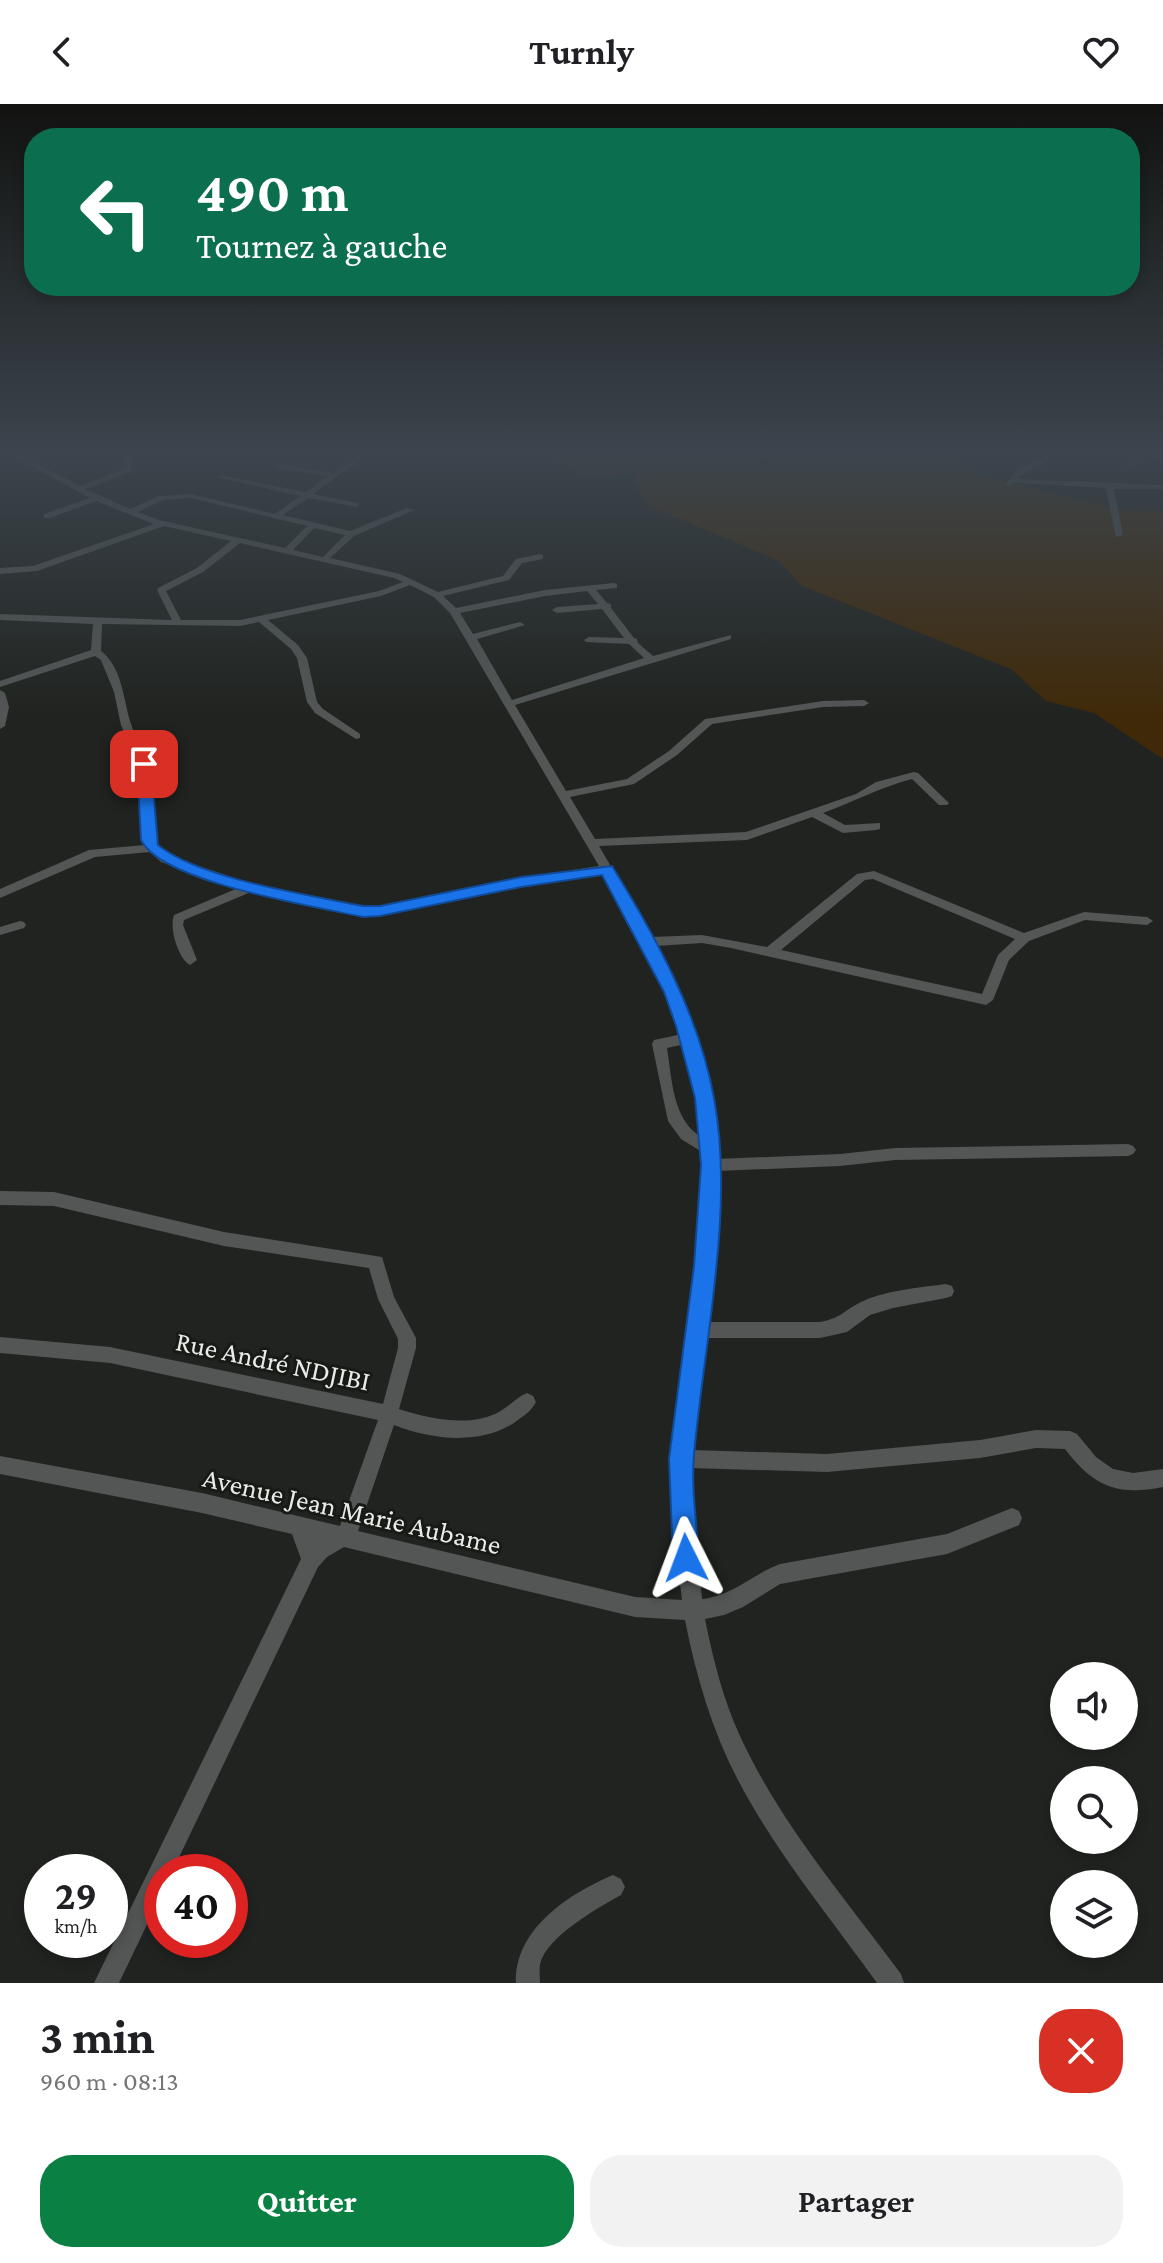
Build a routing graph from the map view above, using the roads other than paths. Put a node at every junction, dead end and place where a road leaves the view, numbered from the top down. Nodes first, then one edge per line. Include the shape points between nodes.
1 (108, 543) edge
2 (235, 543) edge
3 (245, 543) edge
4 (295, 543) edge
5 (342, 543) edge
6 (287, 551) junction
7 (540, 557) dead end
8 (325, 559) junction
9 (0, 571) edge
10 (411, 582) junction
11 (614, 586) dead end
12 (590, 589) junction
13 (437, 595) junction
14 (608, 606) junction
15 (557, 610) dead end
16 (454, 611) junction
17 (0, 617) edge
18 (98, 620) junction
19 (262, 620) junction
20 (178, 623) junction
21 (520, 625) dead end
22 (728, 637) dead end
23 (471, 638) junction
24 (589, 640) dead end
25 (634, 641) junction
26 (96, 652) junction
27 (651, 659) junction
28 (585, 666) dead end
29 (599, 677) junction
30 (0, 684) edge
31 (0, 693) edge
32 (864, 703) dead end
33 (509, 704) junction
34 (0, 726) edge
35 (356, 736) dead end
36 (564, 795) junction
37 (943, 803) dead end
38 (814, 813) junction
39 (876, 826) dead end
40 (591, 843) junction
41 (152, 848) junction
42 (606, 869) junction
43 (250, 888) junction
44 (0, 894) edge
45 (1147, 921) dead end
46 (20, 925) dead end
47 (0, 931) edge
48 (1024, 938) junction
49 (648, 942) junction
50 (769, 953) junction
51 (190, 960) dead end
52 (689, 1038) junction
53 (1128, 1150) dead end
54 (710, 1158) junction
55 (0, 1198) edge
56 (946, 1291) dead end
57 (697, 1330) junction
58 (0, 1345) edge
59 (527, 1402) dead end
60 (389, 1414) junction
61 (681, 1459) junction
62 (0, 1465) edge
63 (1163, 1478) edge
64 (1012, 1518) dead end
65 (299, 1526) junction
66 (344, 1537) junction
67 (311, 1560) junction
68 (691, 1611) junction
69 (613, 1887) dead end
70 (106, 1983) edge
71 (528, 1983) edge
72 (892, 1983) edge

1 - 9 street via 34,569
2 - 20 street via 200,570 161,590
3 - 6 street
4 - 6 street
5 - 8 street
6 - 8 street
7 - 13 street via 519,561 506,578
8 - 10 street
10 - 13 street
10 - 19 street
11 - 12 street
12 - 14 street
12 - 16 street
13 - 16 street
14 - 15 street
14 - 25 street
16 - 23 street
17 - 18 street
18 - 20 street
18 - 26 street
19 - 20 street
19 - 35 street via 302,658 319,711
21 - 23 street
22 - 27 street
23 - 33 street
24 - 25 street
25 - 27 street
26 - 30 street
26 - 41 street via 105,659 144,764
27 - 29 street
28 - 29 street
29 - 33 street
31 - 34 street
32 - 36 street via 709,721 630,782
33 - 36 street
36 - 40 street
37 - 38 street via 914,775
38 - 39 street via 843,829
38 - 40 street via 737,837
40 - 42 street
41 - 43 street via 165,859
41 - 44 street via 93,853
42 - 43 street via 380,911
42 - 49 street
43 - 51 street via 178,918
45 - 48 street via 1084,916
46 - 47 street
48 - 50 street via 874,875 861,877
48 - 50 street via 1003,958 986,1000
49 - 50 street via 702,939
49 - 52 street
52 - 54 street via 705,1098
52 - 54 street via 659,1044 667,1091 678,1126
53 - 54 street via 895,1154 825,1161
54 - 57 street
55 - 60 street via 54,1199 224,1239 376,1262 386,1299 407,1338
56 - 57 street via 893,1300 865,1309 841,1326 820,1330
57 - 61 street
58 - 60 street, Rue André NDJIBI via 110,1355
59 - 60 street, Rue André NDJIBI via 502,1420 471,1427 411,1424
60 - 66 street
61 - 63 street via 827,1463 1036,1439 1070,1440 1109,1479 1131,1483
61 - 68 street
62 - 65 street, Avenue Jean Marie Aubame
64 - 68 street, Avenue Jean Marie Aubame via 947,1544 780,1574 764,1579 740,1599
65 - 66 street, Avenue Jean Marie Aubame
65 - 67 street
66 - 67 street
66 - 68 street, Avenue Jean Marie Aubame via 635,1607
67 - 70 street
68 - 72 street via 712,1692 748,1775
69 - 71 street via 543,1937 528,1962

